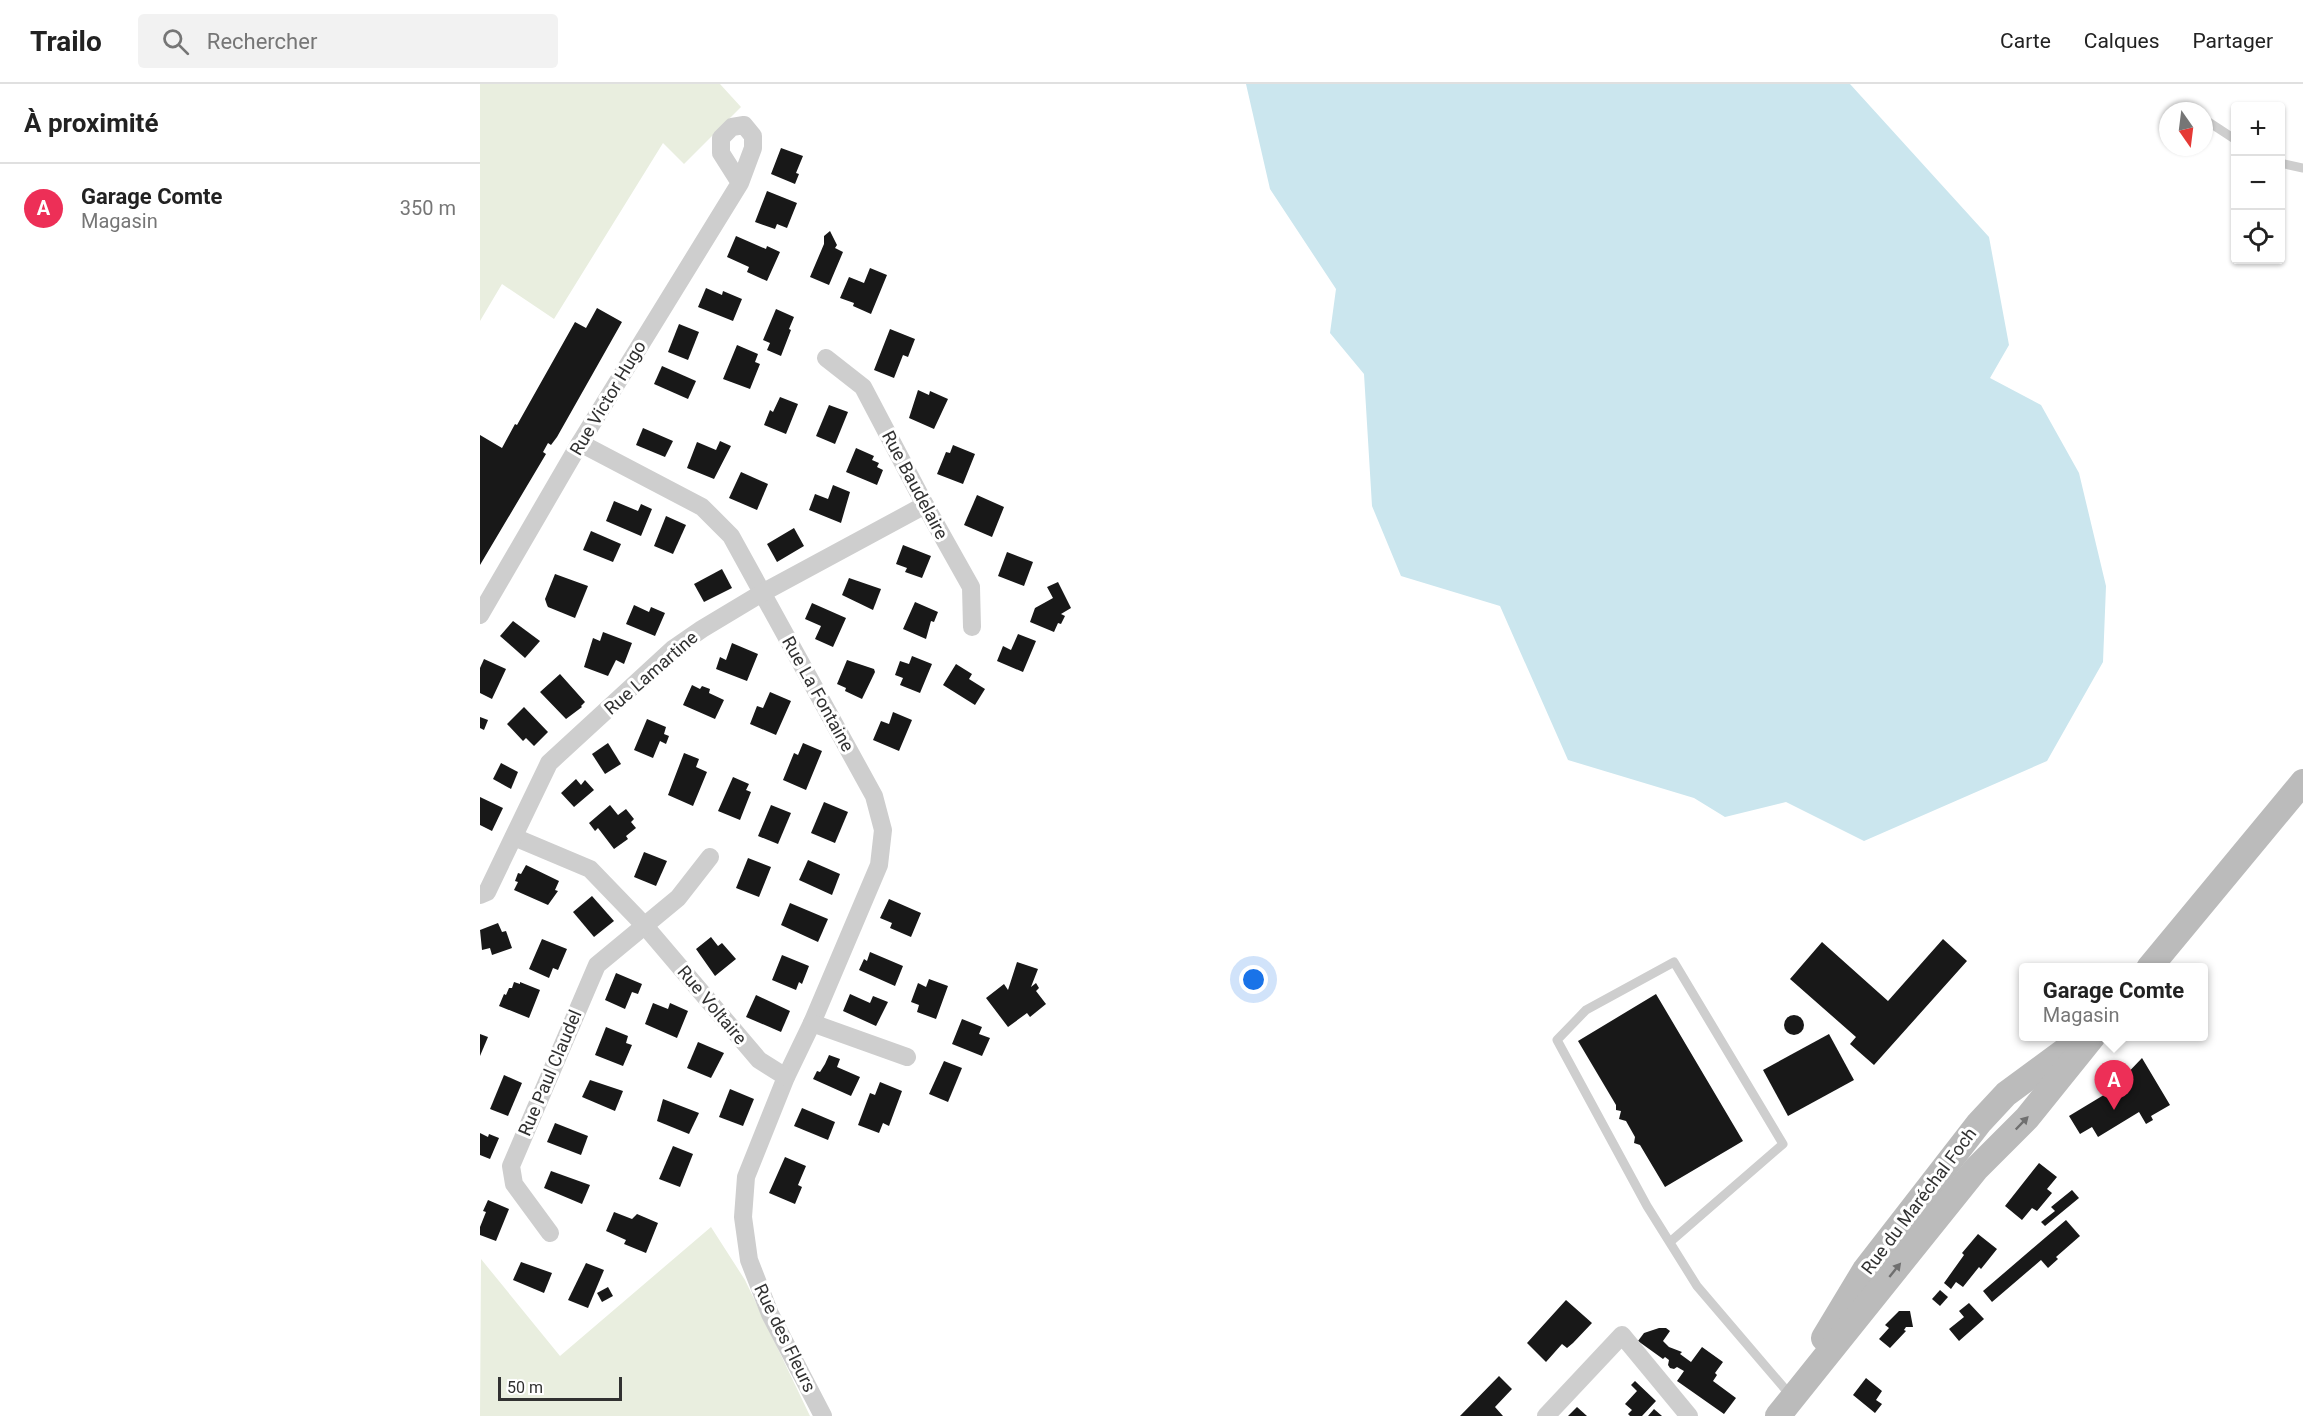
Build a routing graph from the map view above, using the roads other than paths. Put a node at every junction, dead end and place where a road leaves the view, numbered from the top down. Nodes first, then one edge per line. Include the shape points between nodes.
1 (2213, 125) edge
2 (2231, 137) edge
3 (2285, 164) edge
4 (2303, 168) edge
5 (740, 183) dead end
6 (826, 358) dead end
7 (580, 443) junction
8 (925, 505) junction
9 (762, 593) junction
10 (480, 615) edge
11 (972, 627) dead end
12 (2303, 782) edge
13 (514, 837) junction
14 (710, 857) dead end
15 (480, 895) edge
16 (645, 926) junction
17 (2153, 963) edge
18 (812, 1023) junction
19 (2077, 1041) edge
20 (2089, 1041) edge
21 (907, 1057) dead end
22 (786, 1077) junction
23 (1947, 1164) junction
24 (1967, 1180) junction
25 (1917, 1202) junction
26 (1938, 1217) junction
27 (549, 1233) dead end
28 (1670, 1242) junction
29 (749, 1260) joint
30 (1862, 1294) junction
31 (1785, 1407) edge
32 (823, 1416) edge
33 (1546, 1416) edge
34 (1689, 1416) edge

1 - 2 lane
3 - 4 lane
5 - 7 street, Rue Victor Hugo
6 - 8 street, Rue Baudelaire via 863,387
7 - 9 street, Rue La Fontaine via 702,507 731,536
7 - 10 street, Rue Victor Hugo
8 - 9 street, Rue Lamartine
8 - 11 street, Rue Baudelaire via 971,587
9 - 13 street, Rue Lamartine via 673,649 549,763
9 - 18 street, Rue La Fontaine via 874,796 883,830 879,865
12 - 17 main road
13 - 15 street, Rue Lamartine via 487,892
13 - 16 street, Rue Voltaire via 590,869
14 - 16 street via 678,898
16 - 22 street, Rue Voltaire via 759,1060
16 - 27 street, Rue Paul Claudel via 597,964 511,1166 514,1184
18 - 21 street
18 - 22 street, Rue La Fontaine
19 - 23 main road, Rue du Maréchal Foch via 2006,1094
24 -> 20 main road via 2027,1118
22 - 29 street, Rue La Fontaine via 746,1177 743,1217
23 - 24 main road
23 - 25 main road, Rue du Maréchal Foch
24 - 26 main road
25 - 26 main road
25 - 30 main road, Rue du Maréchal Foch via 1865,1269
30 -> 26 main road
28 - 28 lane via 1557,1040 1586,1010 1674,962 1783,1144
28 - 31 lane via 1697,1286
29 - 32 street, Rue des Fleurs via 770,1314
30 - 31 main road, Rue du Maréchal Foch via 1809,1364
33 - 34 street via 1622,1335

